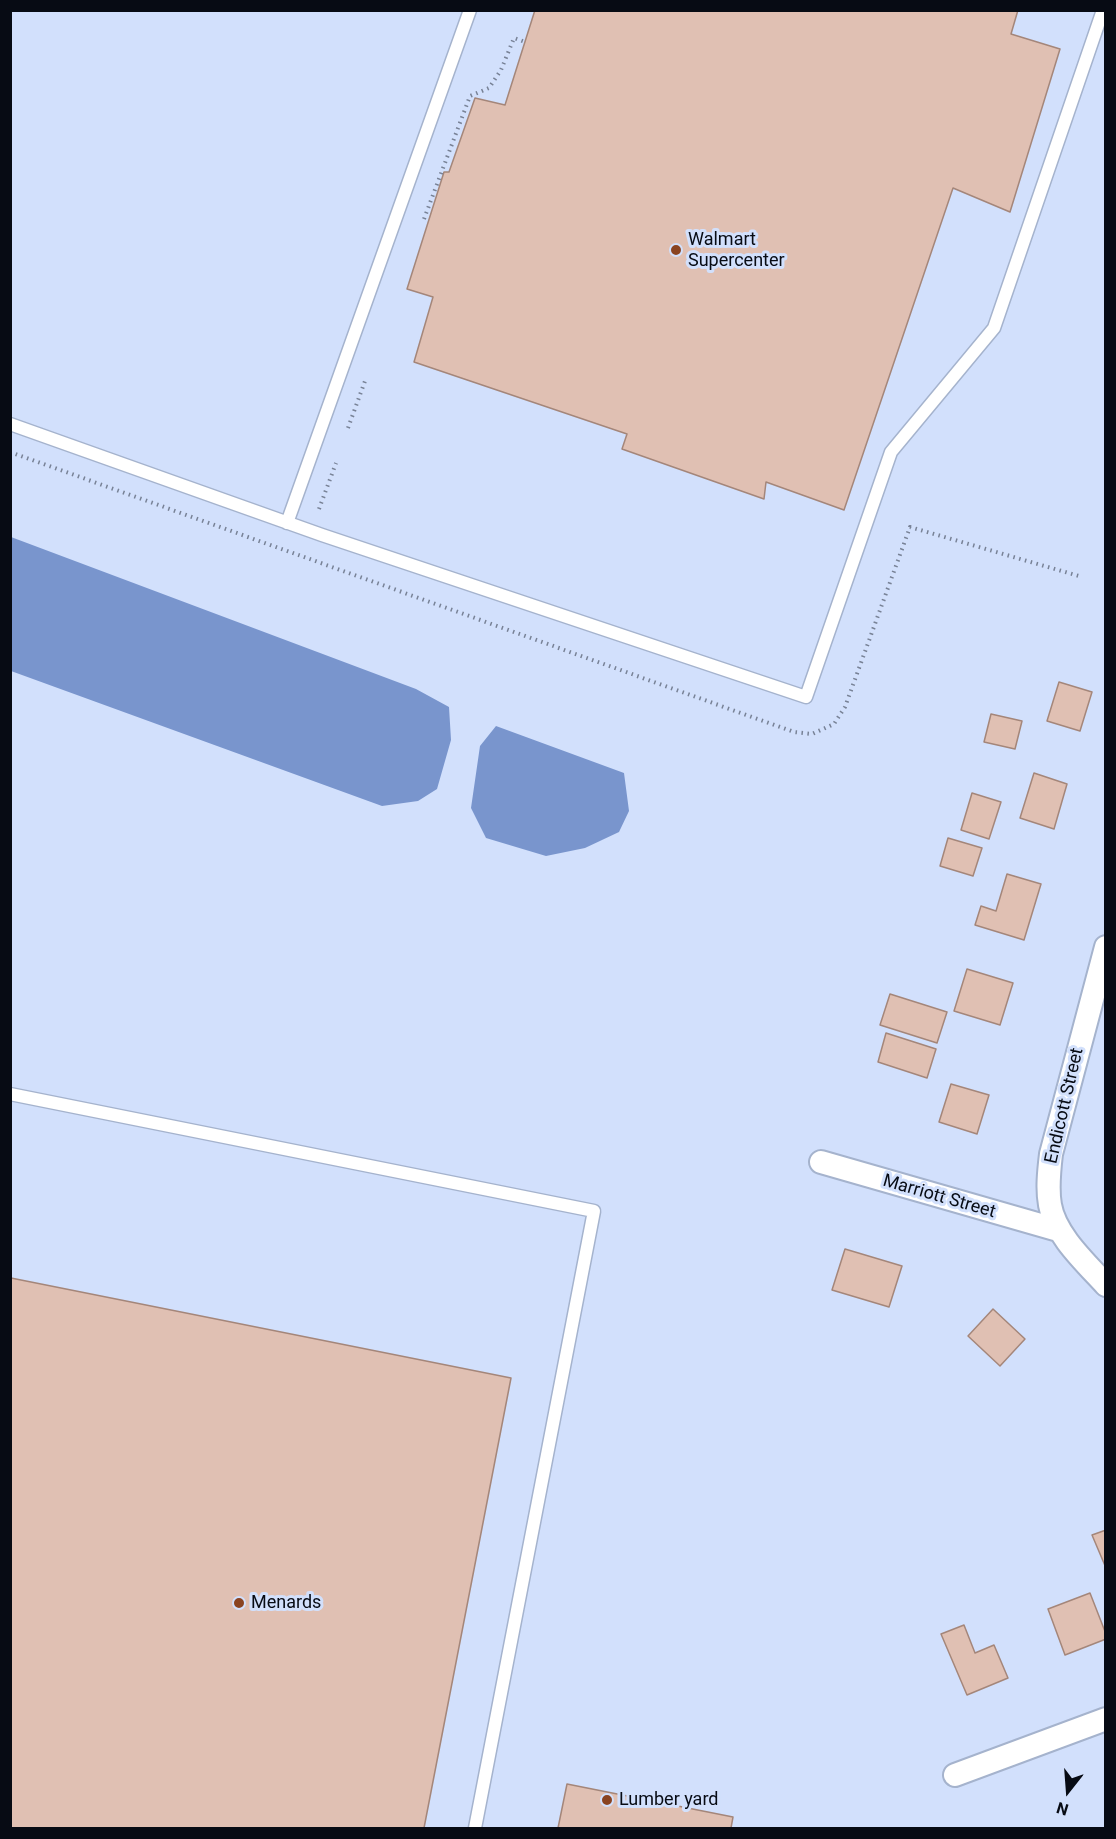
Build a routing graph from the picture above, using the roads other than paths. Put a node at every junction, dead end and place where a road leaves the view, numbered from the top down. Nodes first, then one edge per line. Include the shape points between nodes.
1 (470, 10) edge
2 (1103, 10) edge
3 (10, 424) edge
4 (288, 523) junction
5 (1106, 947) edge
6 (10, 1094) edge
7 (821, 1162) dead end
8 (1058, 1230) junction
9 (1106, 1285) edge
10 (1106, 1719) edge
11 (955, 1775) dead end
12 (476, 1828) edge

1 - 4 lane
2 - 4 lane via 994,328 891,452 806,697
3 - 4 lane
5 - 8 street, Endicott Street via 1051,1154 1050,1207
6 - 12 lane via 594,1211
7 - 8 street, Marriott Street
8 - 9 street, Endicott Street
10 - 11 street

